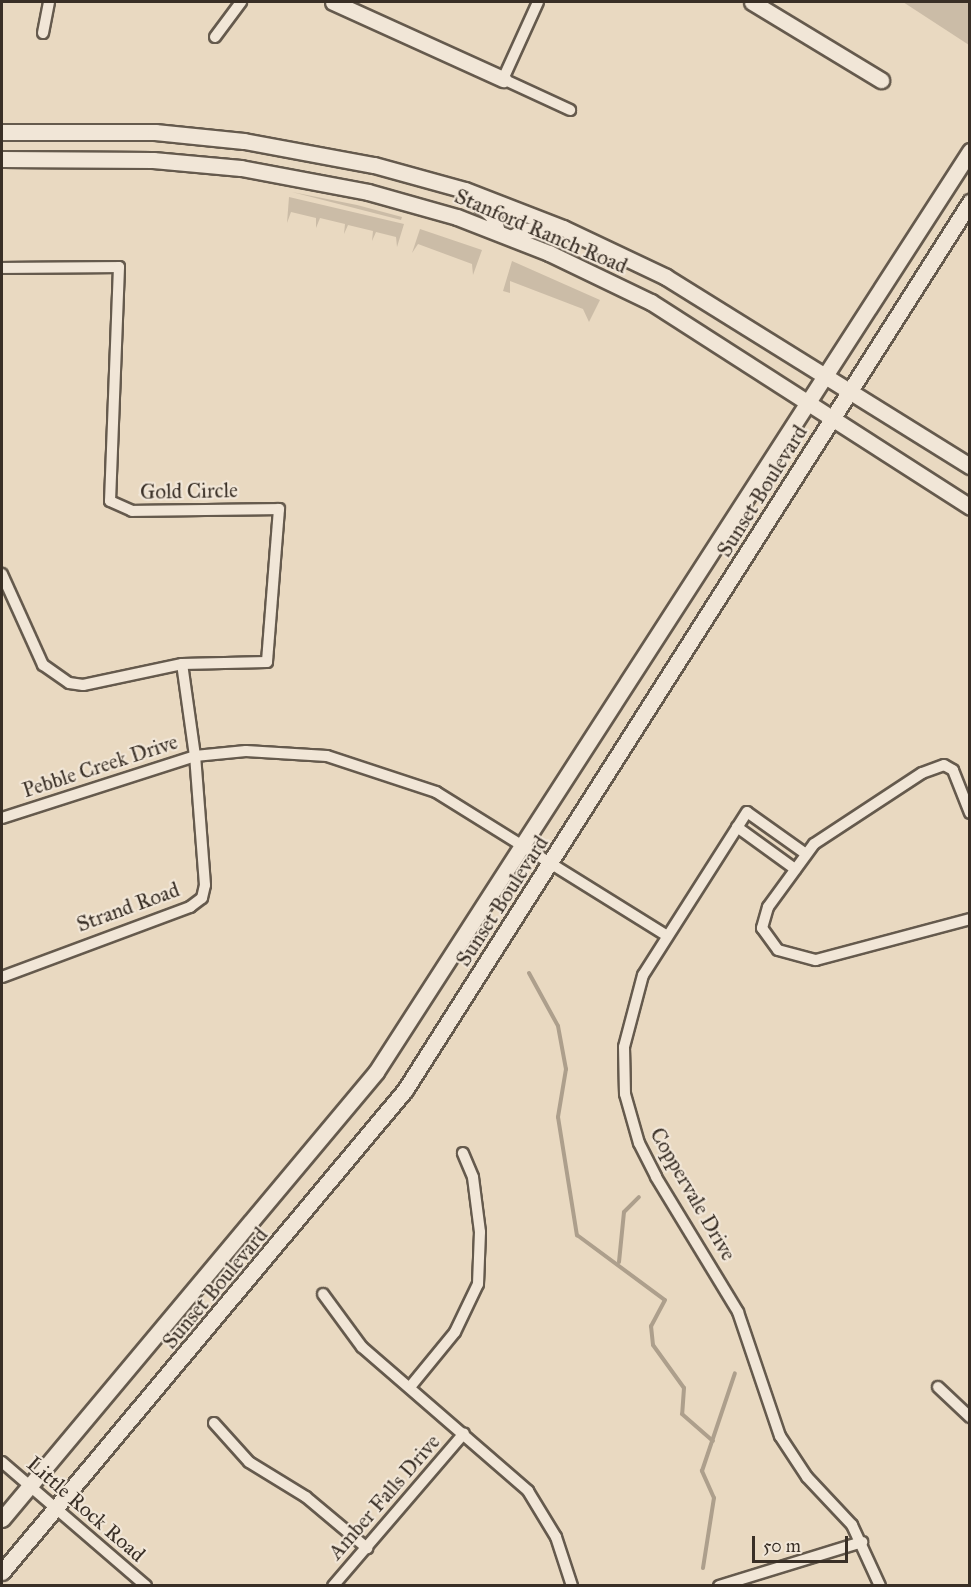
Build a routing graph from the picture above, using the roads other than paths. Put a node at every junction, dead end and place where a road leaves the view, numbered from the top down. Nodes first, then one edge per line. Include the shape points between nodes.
1 (49, 2) edge
2 (241, 2) edge
3 (333, 2) edge
4 (538, 2) edge
5 (752, 2) edge
6 (43, 33) dead end
7 (215, 37) dead end
8 (503, 79) junction
9 (881, 80) dead end
10 (570, 110) dead end
11 (2, 132) edge
12 (969, 151) edge
13 (2, 159) edge
14 (465, 190) junction
15 (969, 202) edge
16 (563, 228) junction
17 (497, 232) junction
18 (513, 237) junction
19 (2, 268) edge
20 (824, 379) junction
21 (848, 394) junction
22 (807, 404) junction
23 (832, 421) junction
24 (969, 465) edge
25 (969, 507) edge
26 (2, 574) edge
27 (182, 664) junction
28 (195, 756) junction
29 (969, 813) edge
30 (2, 818) edge
31 (737, 827) junction
32 (773, 831) junction
33 (522, 844) junction
34 (763, 845) junction
35 (806, 854) junction
36 (551, 862) junction
37 (795, 869) junction
38 (969, 919) edge
39 (667, 936) junction
40 (2, 977) edge
41 (463, 1153) dead end
42 (323, 1294) dead end
43 (410, 1387) junction
44 (938, 1387) dead end
45 (969, 1417) edge
46 (214, 1423) dead end
47 (464, 1433) junction
48 (2, 1462) edge
49 (30, 1486) junction
50 (56, 1508) junction
51 (2, 1519) edge
52 (862, 1542) junction
53 (367, 1548) junction
54 (2, 1572) edge
55 (146, 1586) edge
56 (333, 1586) edge
57 (572, 1586) edge
58 (720, 1586) edge
59 (880, 1586) edge

1 - 6 street
2 - 7 street
3 - 8 main road
4 - 8 street
5 - 9 main road
8 - 10 street
11 - 14 main road, Stanford Ranch Road via 155,132 233,139 326,154
12 - 20 main road, Sunset Boulevard
13 - 17 main road, Stanford Ranch Road via 153,160 242,168 368,192
14 - 16 main road, Stanford Ranch Road
14 - 17 main road via 493,216
15 - 21 main road, Sunset Boulevard
16 - 18 main road via 524,231
16 - 20 main road, Stanford Ranch Road via 676,283
17 - 18 main road, Stanford Ranch Road
18 - 22 main road, Stanford Ranch Road via 651,302
19 - 27 street, Gold Circle via 120,267 109,496 114,507 279,510 267,662
20 - 21 main road, Stanford Ranch Road
20 - 22 main road, Sunset Boulevard
21 - 23 main road, Sunset Boulevard
21 - 24 main road, Stanford Ranch Road
22 - 23 main road, Stanford Ranch Road
22 - 33 main road, Sunset Boulevard
23 - 25 main road, Stanford Ranch Road
23 - 36 main road, Sunset Boulevard
26 - 27 street, Gold Circle via 43,665 69,683 83,685
27 - 28 street
28 - 30 street, Pebble Creek Drive
28 - 33 street, Pebble Creek Drive via 299,752 362,764 436,792
28 - 40 street, Strand Road via 205,885 202,898 190,907
29 - 35 street via 959,776 944,765 934,766
31 - 32 street, Coppervale Drive via 747,812
31 - 34 street
31 - 39 street, Coppervale Drive
32 - 34 street
32 - 35 street
33 - 36 street, Pebble Creek Drive
33 - 49 main road, Sunset Boulevard via 412,1019 340,1121
34 - 37 street
35 - 37 street
36 - 39 street, Pebble Creek Drive
36 - 50 main road, Sunset Boulevard via 366,1143
37 - 38 street via 765,912 762,928 772,945 796,957 829,958
39 - 52 street, Coppervale Drive via 643,975 629,1017 623,1071 630,1118 656,1176 735,1305 780,1436
41 - 43 street via 473,1177 480,1232 478,1284 464,1318
42 - 43 street via 362,1347
43 - 47 street
44 - 45 street
46 - 53 street via 249,1462 306,1497
47 - 53 street, Amber Falls Drive
47 - 57 street via 514,1476 540,1507
48 - 49 street, Little Rock Road
49 - 50 street, Little Rock Road
49 - 51 main road, Sunset Boulevard
50 - 54 main road, Sunset Boulevard
50 - 55 street, Little Rock Road
52 - 58 street
52 - 59 street, Coppervale Drive
53 - 56 street, Amber Falls Drive

